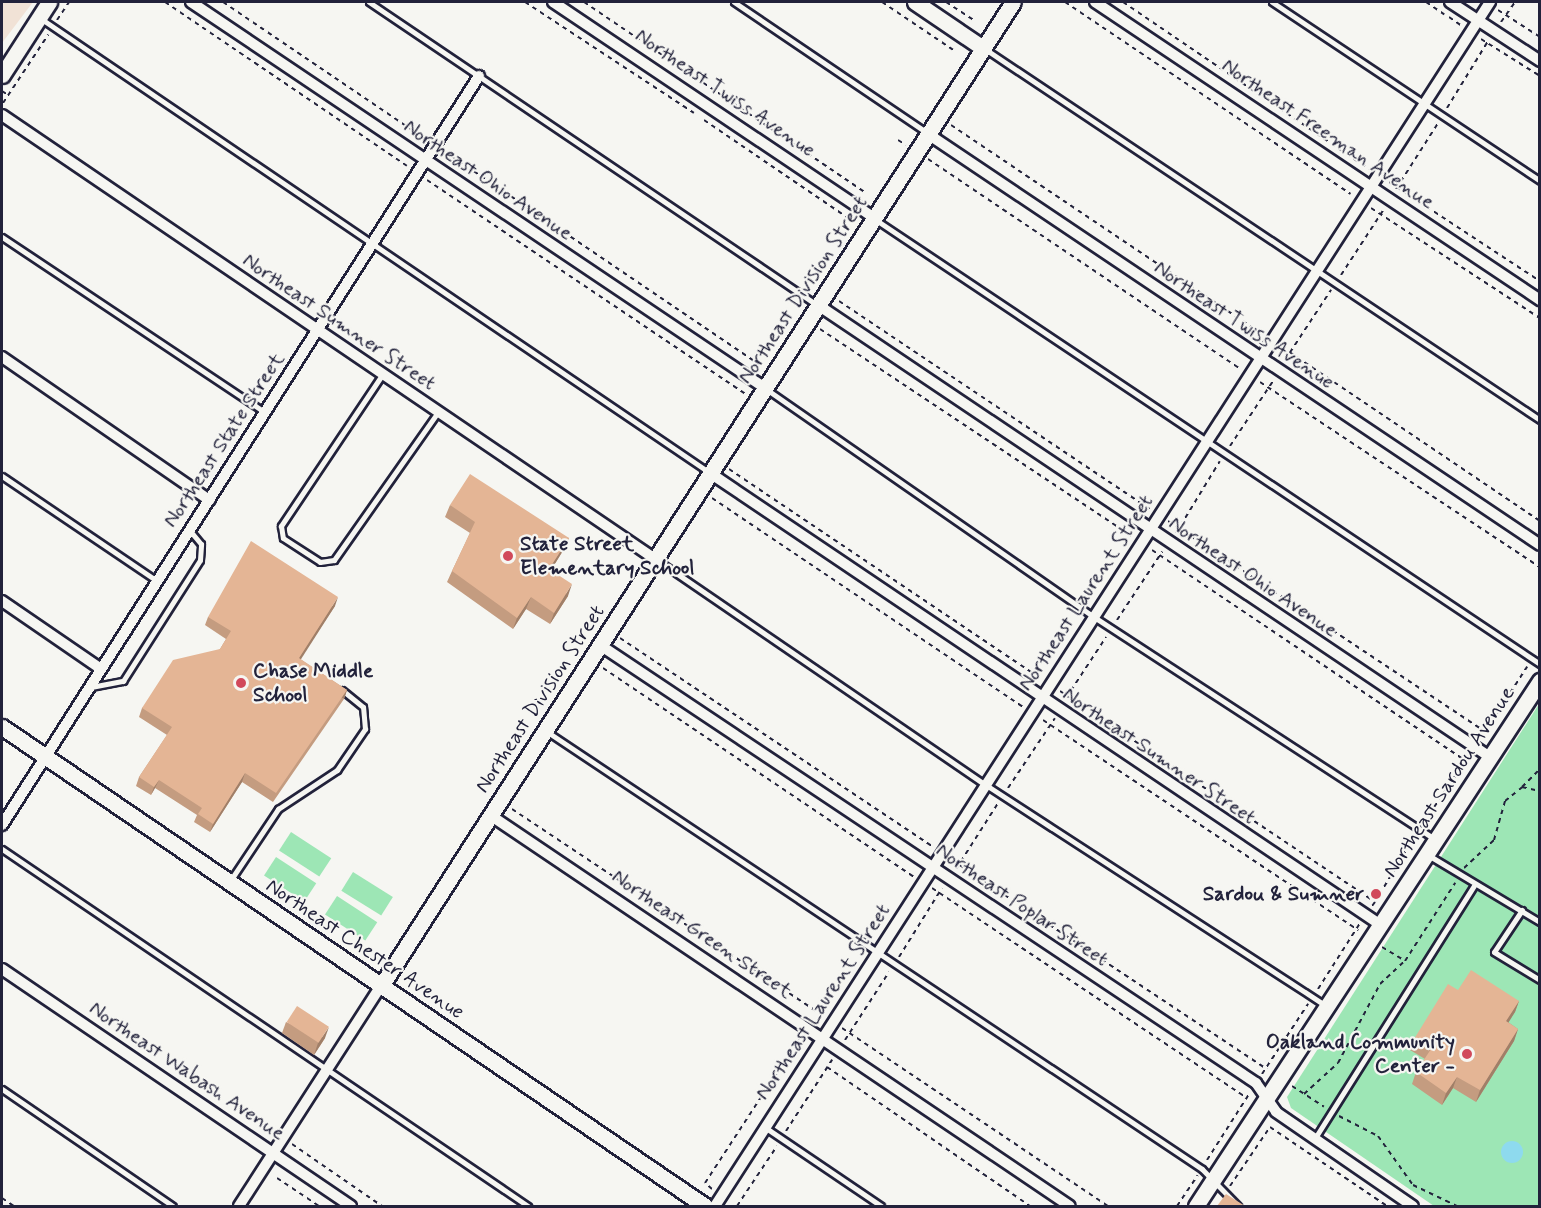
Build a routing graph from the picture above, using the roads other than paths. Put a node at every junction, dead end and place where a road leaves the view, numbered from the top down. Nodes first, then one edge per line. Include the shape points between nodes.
1 (49, 2) edge
2 (191, 2) edge
3 (369, 2) edge
4 (553, 2) edge
5 (734, 2) edge
6 (915, 2) edge
7 (1013, 2) edge
8 (1095, 2) edge
9 (1272, 2) edge
10 (1450, 2) edge
11 (1490, 3) edge
12 (39, 17) junction
13 (1478, 21) junction
14 (983, 48) junction
15 (1539, 61) edge
16 (3, 68) edge
17 (478, 76) junction
18 (1425, 106) junction
19 (2, 115) edge
20 (928, 134) junction
21 (424, 161) junction
22 (1539, 181) edge
23 (1370, 189) junction
24 (874, 218) junction
25 (2, 237) edge
26 (371, 244) junction
27 (1316, 273) junction
28 (1539, 300) edge
29 (818, 306) junction
30 (316, 331) junction
31 (2, 357) edge
32 (1260, 360) junction
33 (382, 375) junction
34 (765, 388) junction
35 (264, 412) junction
36 (438, 412) junction
37 (1539, 420) edge
38 (1204, 445) junction
39 (710, 473) junction
40 (2, 476) edge
41 (208, 500) junction
42 (189, 530) junction
43 (1149, 531) junction
44 (1539, 545) edge
45 (656, 559) junction
46 (157, 581) junction
47 (2, 601) edge
48 (1094, 617) junction
49 (600, 645) junction
50 (1539, 664) edge
51 (101, 669) junction
52 (1539, 681) edge
53 (330, 682) edge
54 (89, 687) junction
55 (1041, 700) junction
56 (2, 727) edge
57 (545, 730) junction
58 (45, 756) junction
59 (1490, 757) junction
60 (986, 785) junction
61 (490, 815) junction
62 (2, 825) edge
63 (1436, 840) junction
64 (2, 849) edge
65 (1427, 855) junction
66 (932, 869) junction
67 (229, 882) junction
68 (1474, 886) junction
69 (1522, 910) junction
70 (1539, 922) edge
71 (1381, 925) junction
72 (877, 954) junction
73 (2, 969) edge
74 (1539, 980) edge
75 (381, 986) junction
76 (1328, 1007) junction
77 (822, 1039) junction
78 (327, 1069) junction
79 (2, 1089) edge
80 (1267, 1098) junction
81 (765, 1128) junction
82 (1315, 1139) junction
83 (274, 1153) junction
84 (1213, 1181) junction
85 (718, 1202) edge
86 (173, 1206) edge
87 (239, 1206) edge
88 (351, 1206) edge
89 (528, 1206) edge
90 (705, 1206) edge
91 (881, 1206) edge
92 (1070, 1206) edge
93 (1196, 1206) edge
94 (1238, 1206) edge
95 (1413, 1206) edge

1 - 12 street
2 - 21 street, Northeast Ohio Avenue
3 - 17 lane
4 - 24 street, Northeast Twiss Avenue
5 - 20 lane
6 - 14 street
7 - 14 street, Northeast Division Street
8 - 23 street, Northeast Freeman Avenue
9 - 18 lane
10 - 13 street
11 - 13 street, Northeast Laurent Street
12 - 16 street
12 - 26 lane
13 - 15 street
13 - 18 street, Northeast Laurent Street
14 - 20 street, Northeast Division Street
14 - 27 lane
17 - 21 street, Northeast State Street
17 - 29 lane
18 - 22 lane
18 - 23 street, Northeast Laurent Street
19 - 30 street, Northeast Sumner Street
20 - 24 street, Northeast Division Street
20 - 32 street, Northeast Twiss Avenue
21 - 26 street, Northeast State Street
21 - 34 street, Northeast Ohio Avenue
23 - 27 street, Northeast Laurent Street
23 - 28 street, Northeast Freeman Avenue
24 - 29 street, Northeast Division Street
24 - 38 lane via 883,229
25 - 35 lane
26 - 30 street, Northeast State Street
26 - 39 lane
27 - 32 street, Northeast Laurent Street
27 - 37 lane
29 - 34 street, Northeast Division Street
29 - 43 street, Northeast Ohio Avenue
30 - 33 street, Northeast Sumner Street
30 - 35 street, Northeast State Street
31 - 41 street
32 - 38 street, Northeast Laurent Street
32 - 44 street, Northeast Twiss Avenue
33 - 36 street, Northeast Sumner Street
33 - 36 lane via 281,526 283,538 320,562 334,560
34 - 39 street, Northeast Division Street
34 - 48 lane
35 - 41 street, Northeast State Street
36 - 45 street, Northeast Sumner Street
38 - 43 street, Northeast Laurent Street
38 - 50 lane
39 - 45 street, Northeast Division Street
39 - 55 street, Northeast Sumner Street
40 - 46 lane
41 - 42 street, Northeast State Street
42 - 46 street, Northeast State Street
42 - 54 lane via 201,544 200,560 136,662 123,681
43 - 48 street, Northeast Laurent Street
43 - 59 street, Northeast Ohio Avenue
45 - 49 street, Northeast Division Street
45 - 60 lane
46 - 51 street, Northeast State Street
47 - 51 street
48 - 55 street, Northeast Laurent Street
48 - 63 lane
49 - 57 street, Northeast Division Street
49 - 66 street, Northeast Poplar Street
51 - 54 street, Northeast State Street
52 - 59 street, Northeast Sardou Avenue
53 - 67 lane via 363,707 365,729 337,770 278,809
54 - 58 street, Northeast State Street
55 - 60 street, Northeast Laurent Street
55 - 71 street, Northeast Sumner Street
56 - 58 street, Northeast Chester Avenue
57 - 61 street, Northeast Division Street
57 - 72 lane
58 - 62 street, Northeast State Street
58 - 67 street, Northeast Chester Avenue
59 - 63 street, Northeast Sardou Avenue
60 - 66 street, Northeast Laurent Street
60 - 76 lane
61 - 75 street, Northeast Division Street
61 - 77 street, Northeast Green Street
63 - 65 street, Northeast Sardou Avenue
64 - 78 lane
65 - 68 lane
65 - 71 street, Northeast Sardou Avenue
66 - 72 street, Northeast Laurent Street
66 - 80 street, Northeast Poplar Street via 1256,1083
67 - 75 street, Northeast Chester Avenue
68 - 69 lane
68 - 82 lane
69 - 70 lane
69 - 74 lane via 1494,952
71 - 76 street, Northeast Sardou Avenue
72 - 77 street, Northeast Laurent Street
72 - 84 lane via 1202,1169
73 - 83 street, Northeast Wabash Avenue
75 - 78 street, Northeast Division Street
75 - 90 street, Northeast Chester Avenue
76 - 80 street, Northeast Sardou Avenue
77 - 81 street, Northeast Laurent Street
77 - 92 street, Northeast Green Street
78 - 83 street, Northeast Division Street
78 - 89 lane
79 - 86 lane
80 - 82 street, Northeast Poplar Street via 1276,1112
80 - 84 street, Northeast Sardou Avenue
81 - 85 street, Northeast Laurent Street
81 - 91 lane
82 - 95 street, Northeast Poplar Street
83 - 87 street, Northeast Division Street
83 - 88 street, Northeast Wabash Avenue
84 - 93 street, Northeast Sardou Avenue
84 - 94 lane

